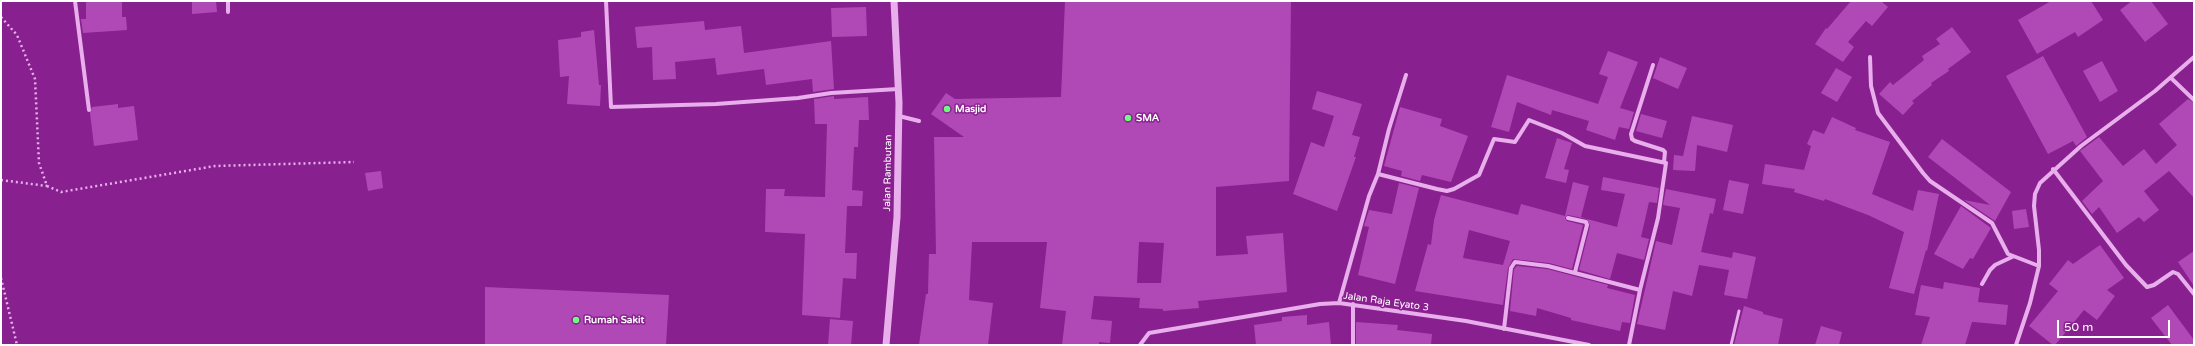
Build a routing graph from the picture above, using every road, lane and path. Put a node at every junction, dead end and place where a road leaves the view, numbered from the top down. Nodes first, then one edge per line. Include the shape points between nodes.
1 (75, 1) edge
2 (228, 1) edge
3 (606, 1) edge
4 (894, 1) edge
5 (228, 12) dead end
6 (1, 17) edge
7 (1870, 57) dead end
8 (2194, 57) edge
9 (1653, 65) dead end
10 (1406, 75) dead end
11 (2171, 78) junction
12 (898, 89) junction
13 (2194, 100) edge
14 (89, 110) dead end
15 (899, 116) junction
16 (919, 121) dead end
17 (354, 162) dead end
18 (1664, 162) junction
19 (2053, 169) junction
20 (1378, 174) junction
21 (1, 180) edge
22 (46, 186) junction
23 (1568, 218) dead end
24 (2012, 258) junction
25 (2039, 266) junction
26 (1575, 272) junction
27 (1, 278) edge
28 (1982, 284) dead end
29 (1640, 290) junction
30 (2194, 294) edge
31 (1339, 303) junction
32 (1352, 304) junction
33 (1739, 311) dead end
34 (1504, 329) junction
35 (17, 345) edge
36 (886, 345) edge
37 (1140, 345) edge
38 (1353, 345) edge
39 (1589, 345) edge
40 (1628, 345) edge
41 (1731, 345) edge
42 (2016, 345) edge

1 - 14 street
2 - 5 street
3 - 12 street via 611,107 716,104
4 - 12 street, Jalan Rambutan
6 - 22 path via 17,35 35,79 39,162
7 - 24 street via 1873,93 1882,121 1930,181 1992,223 2004,250
8 - 11 street
9 - 18 street via 1631,134 1632,139 1636,141 1663,150
10 - 20 street
11 - 13 street
11 - 19 street
12 - 15 street, Jalan Rambutan
15 - 16 street
15 - 36 street, Jalan Rambutan via 897,217
17 - 22 path via 215,166 61,192
18 - 20 street via 1597,149 1528,120 1515,142 1494,139 1478,175 1454,190 1437,190
18 - 29 street via 1666,169 1658,218
19 - 25 street via 2040,183 2035,194
19 - 30 street via 2126,265 2147,287 2173,272 2178,274
20 - 31 street via 1369,196
21 - 22 path
23 - 26 street via 1586,222 1587,225
24 - 25 street
24 - 28 street via 1990,270
25 - 42 street
26 - 29 street
26 - 34 street via 1524,262 1512,264
27 - 35 path
29 - 40 street
31 - 32 street, Jalan Raja Eyato 3
31 - 37 street, Jalan Raja Eyato 3 via 1149,333
32 - 34 street, Jalan Raja Eyato 3
32 - 38 street
33 - 41 lane
34 - 39 street, Jalan Raja Eyato 3

